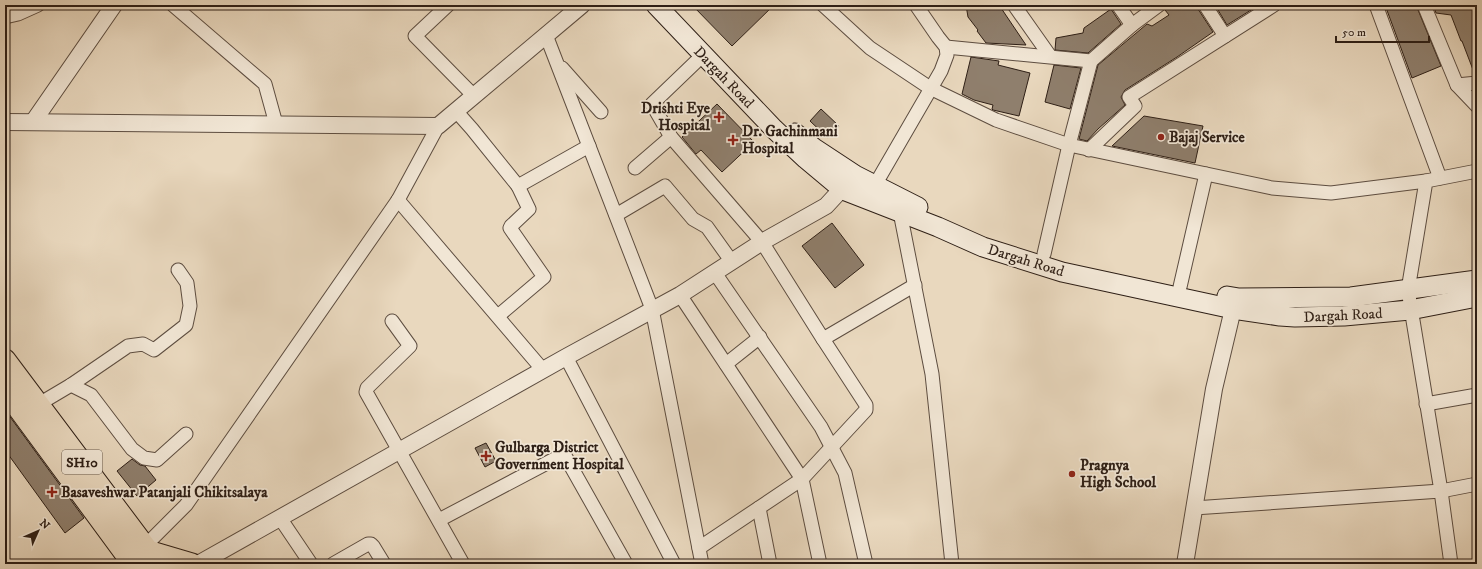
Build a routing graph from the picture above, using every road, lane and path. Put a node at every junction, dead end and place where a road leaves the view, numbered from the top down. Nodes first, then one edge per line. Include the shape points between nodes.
1 (114, 5) edge
2 (173, 5) edge
3 (448, 5) edge
4 (582, 5) edge
5 (656, 5) edge
6 (672, 5) edge
7 (823, 5) edge
8 (916, 5) edge
9 (1014, 5) edge
10 (1118, 5) edge
11 (1159, 5) edge
12 (1205, 5) edge
13 (1274, 5) edge
14 (1376, 5) edge
15 (1424, 5) edge
16 (33, 6) edge
17 (5, 17) edge
18 (1132, 25) junction
19 (546, 36) junction
20 (1225, 36) junction
21 (946, 47) junction
22 (703, 55) junction
23 (1050, 56) junction
24 (556, 60) junction
25 (1091, 60) junction
26 (1477, 83) edge
27 (1457, 85) junction
28 (930, 88) junction
29 (474, 96) junction
30 (1477, 106) edge
31 (456, 111) junction
32 (601, 112) dead end
33 (5, 122) edge
34 (33, 122) junction
35 (276, 124) junction
36 (438, 126) junction
37 (671, 137) junction
38 (1069, 145) junction
39 (590, 146) junction
40 (1089, 150) junction
41 (635, 168) dead end
42 (1477, 171) edge
43 (1206, 174) junction
44 (855, 175) junction
45 (1440, 178) junction
46 (1426, 181) junction
47 (875, 185) junction
48 (518, 186) junction
49 (843, 190) junction
50 (398, 200) junction
51 (900, 212) junction
52 (616, 215) junction
53 (762, 242) junction
54 (1044, 254) junction
55 (732, 262) junction
56 (178, 270) dead end
57 (715, 273) junction
58 (1477, 280) edge
59 (915, 285) junction
60 (1180, 287) junction
61 (1408, 290) junction
62 (680, 295) junction
63 (1477, 297) edge
64 (652, 309) junction
65 (1233, 309) junction
66 (1410, 310) junction
67 (498, 316) junction
68 (392, 321) dead end
69 (760, 337) junction
70 (823, 339) junction
71 (566, 357) junction
72 (5, 360) edge
73 (726, 364) junction
74 (543, 370) junction
75 (71, 385) junction
76 (5, 390) edge
77 (1477, 395) edge
78 (39, 404) junction
79 (1426, 404) junction
80 (186, 434) dead end
81 (832, 446) junction
82 (400, 451) junction
83 (802, 479) junction
84 (1477, 484) edge
85 (1441, 491) junction
86 (759, 508) junction
87 (1194, 508) junction
88 (280, 518) junction
89 (438, 520) junction
90 (699, 548) junction
91 (140, 557) edge
92 (192, 564) edge
93 (198, 564) edge
94 (311, 564) edge
95 (333, 564) edge
96 (384, 564) edge
97 (463, 564) edge
98 (626, 564) edge
99 (674, 564) edge
100 (702, 564) edge
101 (770, 564) edge
102 (820, 564) edge
103 (866, 564) edge
104 (952, 564) edge
105 (1185, 564) edge
106 (1451, 564) edge

1 - 34 street
2 - 35 street via 265,84
3 - 29 street via 415,36
4 - 19 street
5 - 22 main road, Dargah Road
6 - 44 main road, Dargah Road via 799,136
7 - 28 street via 870,48
8 - 21 street
9 - 23 street
10 - 18 street
11 - 18 street
12 - 20 street
13 - 20 street
14 - 45 street
15 - 27 street
16 - 17 street
18 - 25 street
19 - 24 street
19 - 29 street
20 - 40 street via 1129,97 1135,106
21 - 23 street
21 - 28 street via 947,55 943,66
22 - 37 street via 652,104
22 - 49 main road, Dargah Road via 774,129
23 - 25 street
24 - 32 street
24 - 39 street
25 - 38 street
26 - 27 street
27 - 30 street
28 - 38 street via 996,120
28 - 47 street
29 - 31 street
31 - 36 street
31 - 48 street
33 - 34 street
34 - 35 street
35 - 36 street
36 - 50 street
37 - 41 street
37 - 53 street
38 - 40 street
38 - 54 street
39 - 48 street
39 - 52 street
40 - 43 street
42 - 45 street
43 - 46 street via 1272,188 1331,193
43 - 60 street
44 - 47 main road, Dargah Road
44 - 49 street
45 - 46 street
46 - 61 street
47 - 54 main road, Dargah Road via 906,202 983,236
48 - 67 street via 529,208 510,228 544,277
49 - 51 main road, Dargah Road
49 - 53 street via 826,206
50 - 67 street
50 - 91 street via 186,506
51 - 59 street
51 - 65 main road, Dargah Road via 983,247 1062,272
52 - 55 street via 665,186 694,219 707,226
52 - 64 street
53 - 55 street
53 - 70 street
54 - 60 main road, Dargah Road via 1075,264
55 - 57 street
56 - 75 street via 187,284 190,306 186,325 154,350 143,344 128,346
57 - 62 street
57 - 69 street
58 - 61 main road, Dargah Road
59 - 70 street
59 - 104 street via 932,374
60 - 61 main road, Dargah Road via 1239,298 1351,297
61 - 66 street
62 - 64 street
62 - 73 street
63 - 66 main road, Dargah Road
64 - 71 street
64 - 90 street
65 - 66 main road, Dargah Road via 1295,317
65 - 87 street via 1214,389
66 - 79 street
67 - 74 street
68 - 82 street via 410,346 367,388 366,392
69 - 73 street
69 - 81 street via 822,427
70 - 81 street via 867,407
71 - 74 street
71 - 99 street
72 - 78 main road, SH10
73 - 83 street
74 - 82 street
75 - 78 street
75 - 80 street via 91,395 132,449 144,458 157,460
76 - 91 main road, SH10
77 - 79 street
78 - 91 main road, SH10
79 - 85 street
81 - 83 street
81 - 103 street via 845,473
82 - 88 street
82 - 89 street
83 - 86 street
83 - 102 street
84 - 85 street
85 - 87 street
85 - 106 street
86 - 90 street
86 - 101 street
87 - 105 street
88 - 93 street
88 - 94 street
89 - 97 street
89 - 98 street via 564,454
90 - 100 street
91 - 92 main road
95 - 96 street via 371,544

